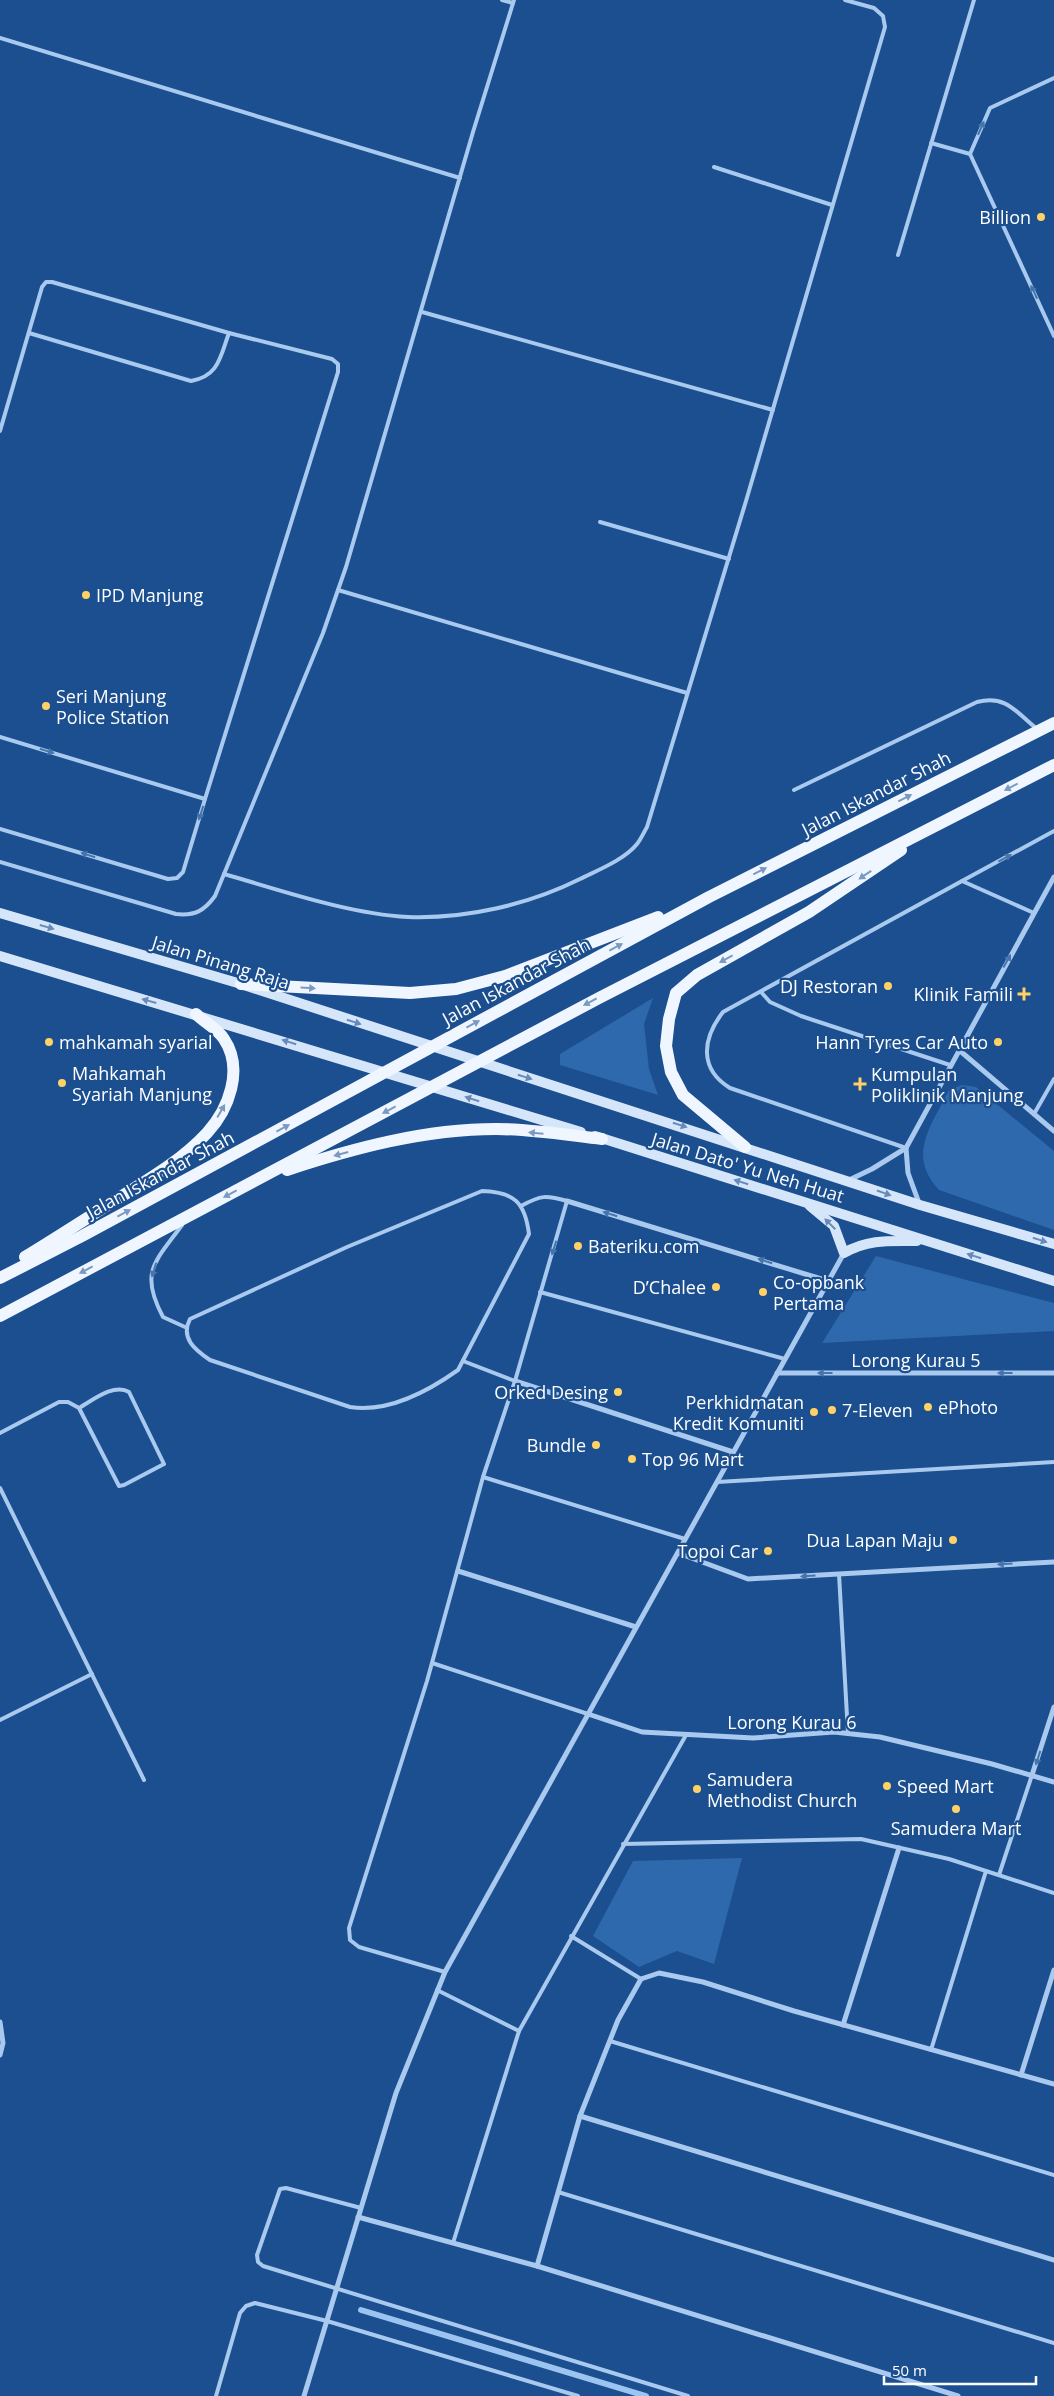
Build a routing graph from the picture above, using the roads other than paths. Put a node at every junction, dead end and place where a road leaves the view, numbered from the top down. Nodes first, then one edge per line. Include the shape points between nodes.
1 (502, 0) edge
2 (846, 0) edge
3 (974, 0) edge
4 (514, 2) edge
5 (0, 38) edge
6 (1054, 78) edge
7 (931, 143) junction
8 (970, 154) junction
9 (714, 167) dead end
10 (460, 178) junction
11 (832, 205) junction
12 (898, 254) dead end
13 (422, 312) junction
14 (29, 333) junction
15 (229, 333) junction
16 (1054, 336) edge
17 (773, 410) junction
18 (0, 432) edge
19 (600, 522) dead end
20 (728, 559) junction
21 (338, 590) junction
22 (687, 693) junction
23 (1054, 723) edge
24 (1039, 731) junction
25 (0, 737) edge
26 (1054, 764) edge
27 (794, 790) dead end
28 (205, 799) junction
29 (949, 818) junction
30 (0, 829) edge
31 (1054, 831) edge
32 (0, 862) edge
33 (224, 874) junction
34 (1054, 877) edge
35 (962, 881) junction
36 (709, 897) junction
37 (0, 913) edge
38 (1034, 913) junction
39 (0, 956) edge
40 (242, 984) junction
41 (761, 992) junction
42 (196, 1014) junction
43 (430, 1047) junction
44 (959, 1050) junction
45 (478, 1062) junction
46 (950, 1065) junction
47 (386, 1072) junction
48 (1054, 1079) edge
49 (432, 1087) junction
50 (1034, 1114) junction
51 (1054, 1131) edge
52 (602, 1138) junction
53 (744, 1147) junction
54 (906, 1148) junction
55 (255, 1181) junction
56 (848, 1181) junction
57 (567, 1201) junction
58 (805, 1202) junction
59 (920, 1205) junction
60 (521, 1206) junction
61 (190, 1215) junction
62 (928, 1241) junction
63 (1054, 1244) edge
64 (844, 1253) junction
65 (0, 1273) edge
66 (0, 1278) edge
67 (828, 1281) junction
68 (1054, 1281) edge
69 (540, 1292) junction
70 (0, 1316) edge
71 (185, 1327) junction
72 (785, 1359) junction
73 (463, 1361) junction
74 (1054, 1373) edge
75 (777, 1374) junction
76 (515, 1381) junction
77 (79, 1408) junction
78 (0, 1433) edge
79 (733, 1452) junction
80 (1054, 1462) edge
81 (484, 1477) junction
82 (717, 1482) junction
83 (0, 1488) edge
84 (685, 1539) junction
85 (678, 1552) junction
86 (1054, 1562) edge
87 (458, 1571) junction
88 (839, 1574) junction
89 (636, 1627) junction
90 (432, 1663) junction
91 (92, 1674) junction
92 (1054, 1707) edge
93 (588, 1714) junction
94 (0, 1720) edge
95 (848, 1734) junction
96 (686, 1735) junction
97 (1032, 1775) junction
98 (144, 1780) dead end
99 (1054, 1782) edge
100 (623, 1844) junction
101 (899, 1848) junction
102 (986, 1871) junction
103 (1000, 1875) junction
104 (1054, 1893) edge
105 (571, 1936) junction
106 (1054, 1970) edge
107 (445, 1972) junction
108 (641, 1979) junction
109 (437, 1990) junction
110 (0, 2022) edge
111 (843, 2025) junction
112 (519, 2032) junction
113 (610, 2042) junction
114 (931, 2050) junction
115 (0, 2055) edge
116 (1021, 2075) junction
117 (1054, 2084) edge
118 (580, 2116) junction
119 (1054, 2175) edge
120 (558, 2192) junction
121 (361, 2208) junction
122 (358, 2217) junction
123 (453, 2243) junction
124 (1054, 2260) edge
125 (537, 2266) junction
126 (337, 2287) junction
127 (327, 2320) junction
128 (1054, 2343) edge
129 (216, 2396) edge
130 (304, 2396) edge
131 (578, 2396) edge
132 (688, 2396) edge
133 (958, 2396) edge

1 - 4 lane
2 - 11 lane via 874,8 883,16 884,27
3 - 7 lane
4 - 10 lane
5 - 10 lane
8 -> 6 lane via 990,108
7 - 8 lane
7 - 12 lane
16 -> 8 lane
9 - 11 lane
10 - 13 lane
11 - 17 lane
13 - 17 lane
13 - 21 lane
14 - 15 lane via 191,381 210,375 215,369
14 - 15 lane via 46,282
14 - 18 lane
15 - 28 lane via 332,359 338,364 338,372
17 - 20 lane
19 - 20 lane
20 - 22 lane
21 - 22 lane
21 - 33 lane
22 - 33 lane via 647,827 637,844 608,865 563,888 516,904 408,917 313,899
23 - 24 main road, Jalan Iskandar Shah
24 - 27 lane via 1001,700 983,700
36 -> 24 main road, Jalan Iskandar Shah
25 -> 28 lane
26 -> 29 main road
28 -> 30 lane via 183,872 168,880
29 -> 45 main road
29 -> 53 main road via 809,912 698,974 676,993 666,1046 671,1072 683,1095
35 -> 31 lane
32 - 33 lane via 191,916 205,909 215,896
34 - 38 street
35 - 38 lane
35 - 41 lane
40 -> 36 main road via 410,993 456,989 505,976
43 -> 36 main road, Jalan Iskandar Shah
37 -> 40 main road, Jalan Pinang Raja
44 -> 38 street
42 -> 39 main road
40 -> 43 main road, Jalan Pinang Raja
41 - 46 lane via 770,1002 801,1016
41 - 54 lane via 723,1012 711,1027 707,1045 710,1068 718,1080 730,1088
47 -> 42 main road
65 -> 42 main road via 164,1170 207,1133 230,1095 233,1067 230,1050 223,1037
43 - 45 main road, Jalan Pinang Raja
43 - 47 main road, Jalan Iskandar Shah
44 - 46 street
44 - 50 street
45 - 49 main road
45 -> 53 main road, Jalan Dato' Yu Neh Huat
46 - 54 street
47 - 49 main road, Jalan Dato' Yu Neh Huat
66 -> 47 main road, Jalan Iskandar Shah
48 - 50 lane
52 -> 49 main road, Jalan Dato' Yu Neh Huat
49 -> 55 main road
50 - 51 street
52 -> 55 main road via 496,1129 442,1133 380,1143
58 -> 52 main road, Jalan Dato' Yu Neh Huat
53 - 56 main road, Jalan Dato' Yu Neh Huat
54 - 56 street
54 - 59 street via 908,1173
55 -> 61 main road
56 -> 59 main road, Jalan Dato' Yu Neh Huat
57 - 60 lane via 549,1196
67 -> 57 street
57 -> 69 lane
58 - 62 main road, Jalan Dato' Yu Neh Huat
64 -> 58 main road via 834,1226
59 -> 63 main road, Jalan Dato' Yu Neh Huat
60 - 71 lane via 513,1197 496,1191 482,1191 347,1247 190,1319
60 - 73 lane via 528,1234
61 -> 70 main road
61 -> 71 lane via 160,1254 152,1270 150,1286 163,1316
62 - 64 main road via 870,1242
68 -> 62 main road, Jalan Dato' Yu Neh Huat
64 - 67 street
67 - 72 street
69 - 72 lane
69 - 76 lane
71 - 73 lane via 196,1350 210,1360 350,1407 389,1406 441,1382 458,1370
72 - 75 street
73 - 76 lane
74 -> 75 street, Lorong Kurau 5
75 - 79 street
76 - 79 street
76 - 81 lane
77 - 77 lane via 119,1486 162,1467 163,1460 129,1392 116,1389
77 - 78 lane via 60,1402
79 - 82 street
80 - 82 lane
81 - 84 lane
81 - 87 lane
82 - 84 street
83 - 91 lane
84 - 85 street
88 -> 85 street via 748,1579
85 - 89 street
86 -> 88 street
87 - 89 street
87 - 90 lane
88 - 95 lane
89 - 93 street
90 - 93 lane
90 - 107 lane via 349,1928 350,1940 359,1946
91 - 94 lane
91 - 98 lane
92 -> 97 street
93 - 96 street, Lorong Kurau 6 via 642,1732
93 - 107 street
95 - 96 street, Lorong Kurau 6 via 834,1732 753,1738
95 - 97 street, Lorong Kurau 6 via 880,1737
96 - 100 lane
97 - 99 street, Lorong Kurau 6
97 - 103 lane
100 - 101 lane via 861,1839
100 - 105 lane
101 - 102 lane
101 - 111 street
102 - 103 lane
102 - 114 lane
103 - 104 lane
105 - 108 lane
105 - 112 lane
106 - 116 street
107 - 109 street
108 - 111 street via 659,1973 678,1976
108 - 113 street via 628,1999
109 - 112 lane
109 - 121 street via 396,2093
110 - 115 street via 3,2043
111 - 114 street
112 - 123 lane
113 - 118 street
113 - 119 lane
114 - 116 street
116 - 117 street
118 - 120 street
118 - 124 street
120 - 125 street
120 - 128 lane
121 - 122 street
121 - 126 lane via 280,2189 257,2255 263,2266
122 - 123 street
122 - 126 street
123 - 125 street
125 - 133 street
126 - 127 street
126 - 132 lane
127 - 129 lane via 254,2304 246,2306 240,2313
127 - 130 street
127 - 131 lane

